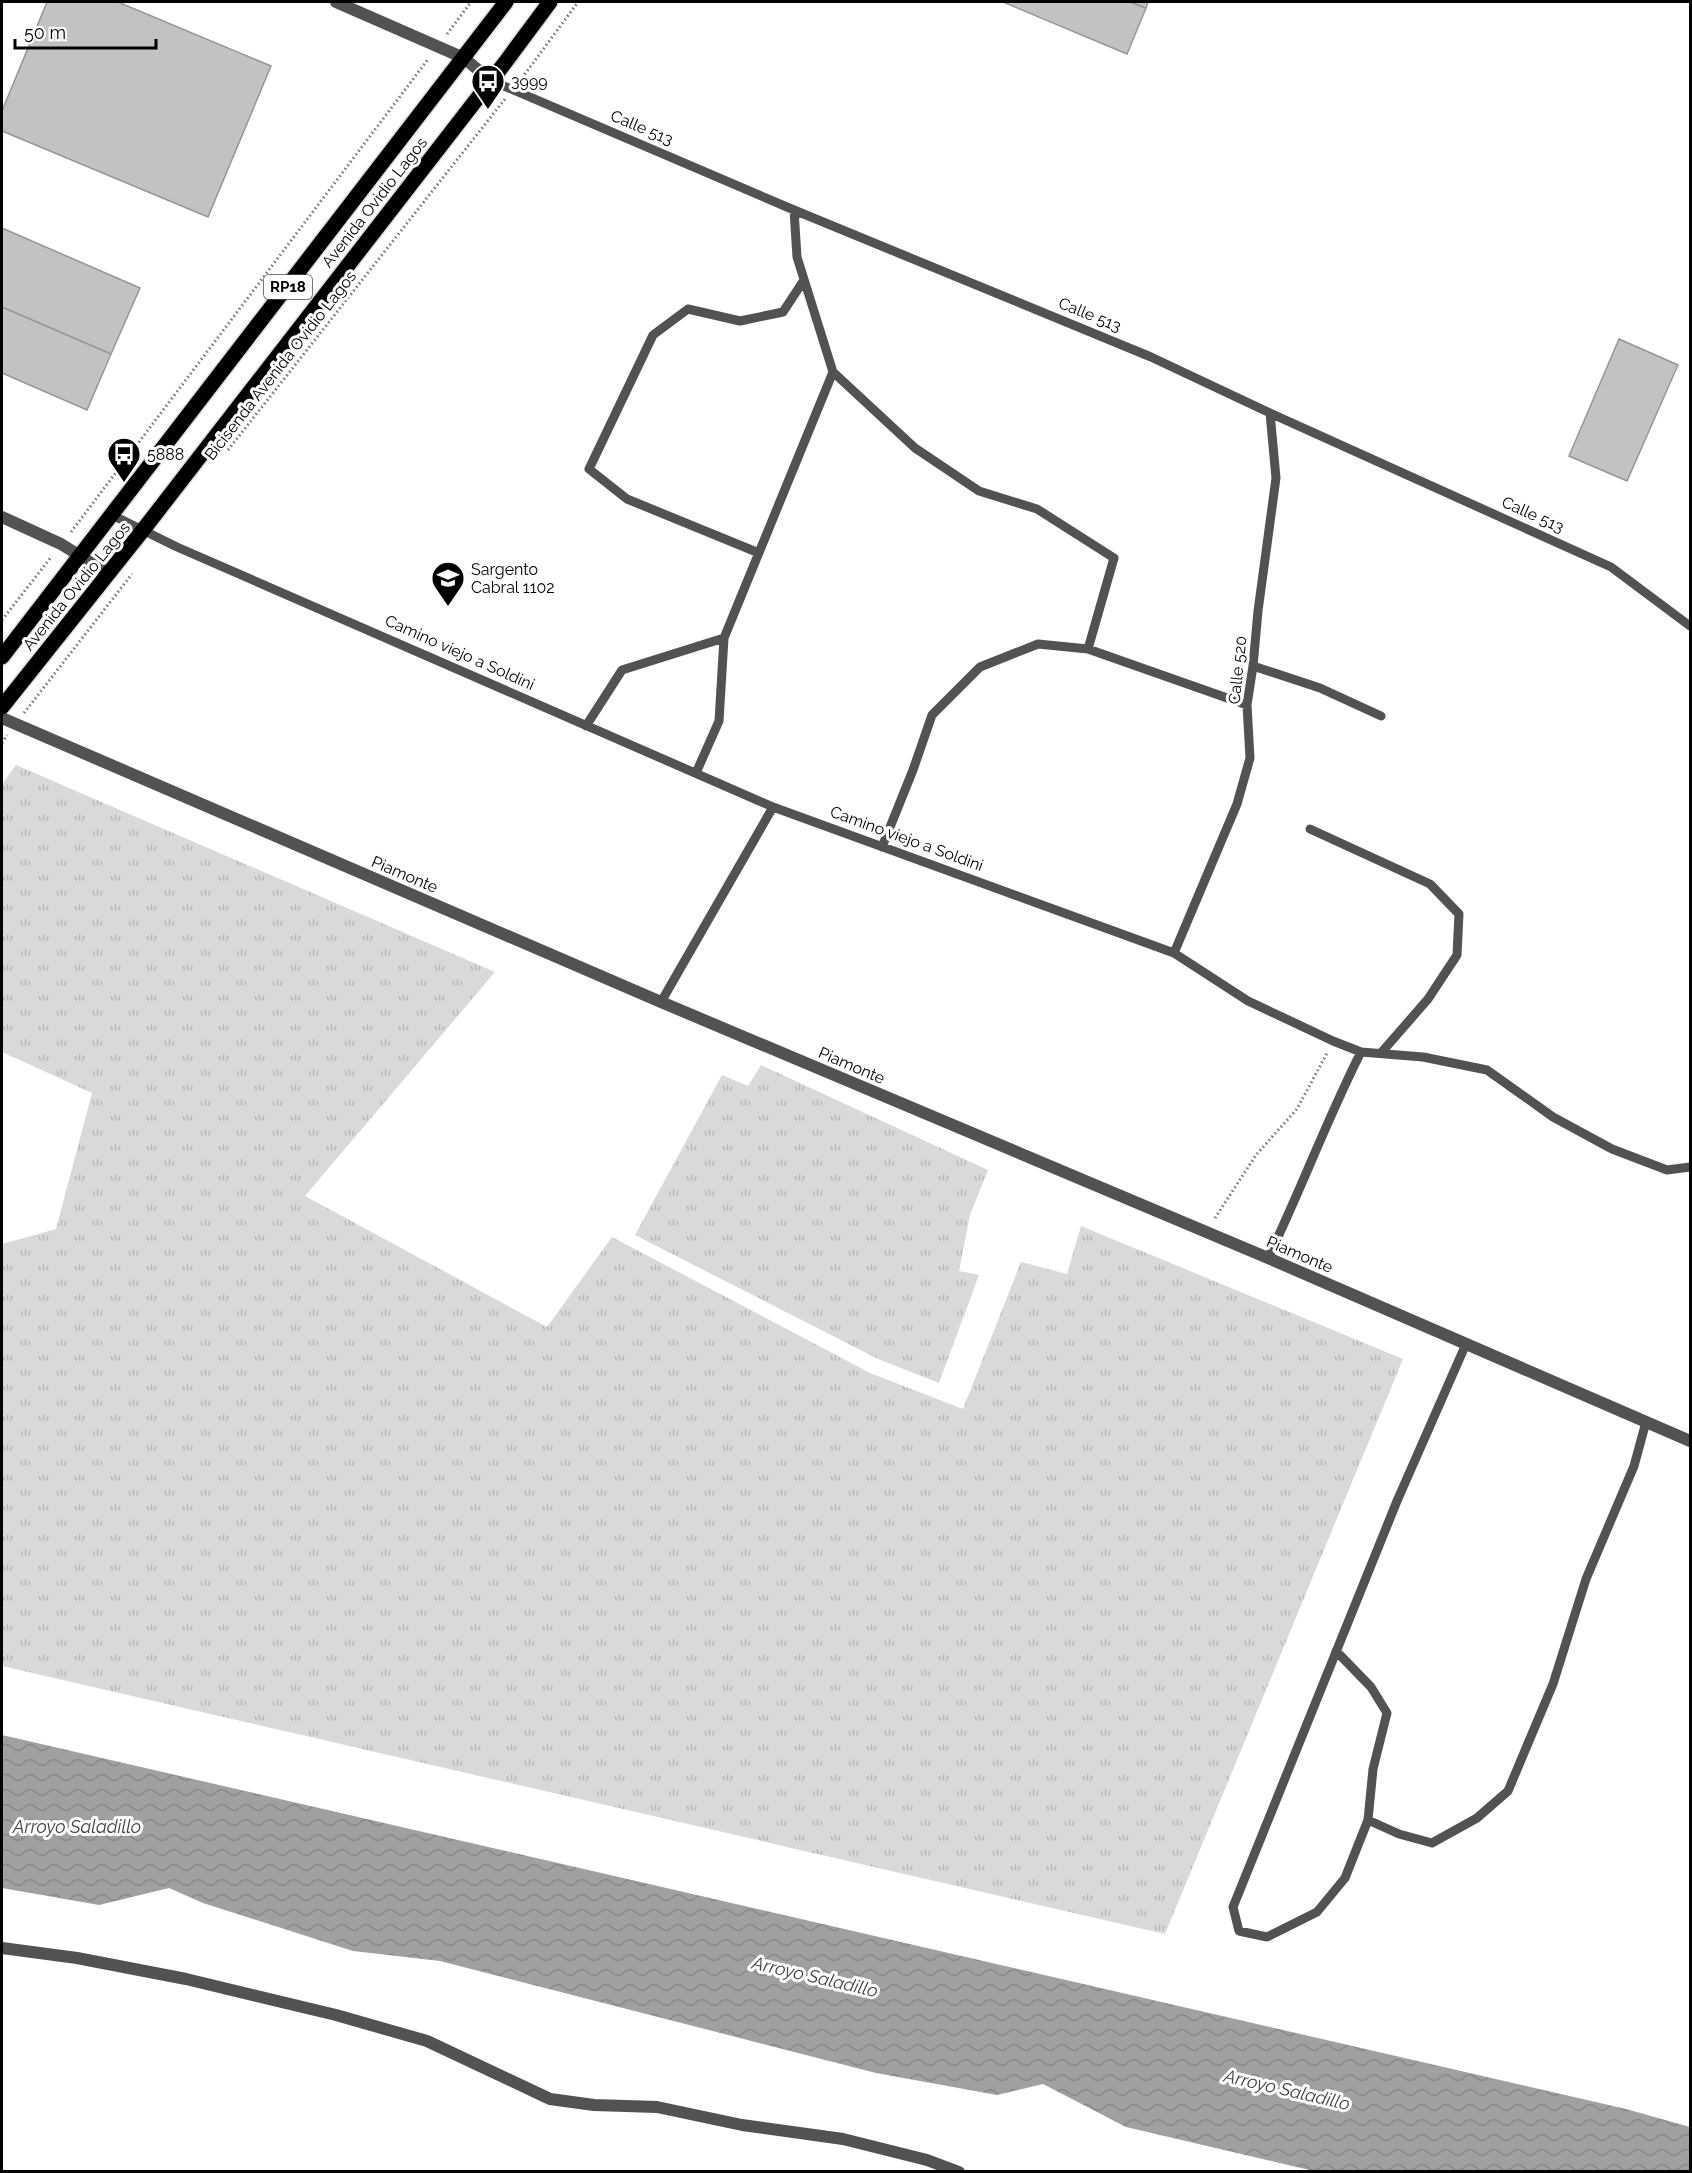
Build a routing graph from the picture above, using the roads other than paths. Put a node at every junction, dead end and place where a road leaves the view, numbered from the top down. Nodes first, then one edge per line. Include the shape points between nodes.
1 (336, 2) edge
2 (506, 2) edge
3 (550, 2) edge
4 (464, 58) junction
5 (490, 80) junction
6 (794, 210) junction
7 (804, 280) junction
8 (833, 372) junction
9 (1270, 413) junction
10 (112, 515) junction
11 (2, 517) edge
12 (143, 530) junction
13 (759, 553) junction
14 (80, 556) junction
15 (109, 574) junction
16 (1690, 626) edge
17 (724, 638) junction
18 (1088, 649) junction
19 (2, 657) edge
20 (1253, 666) junction
21 (1247, 705) junction
22 (2, 707) edge
23 (1381, 716) dead end
24 (2, 718) edge
25 (586, 726) junction
26 (696, 773) junction
27 (773, 807) junction
28 (1310, 829) dead end
29 (882, 847) junction
30 (1174, 953) junction
31 (661, 1002) junction
32 (1361, 1052) junction
33 (1381, 1053) junction
34 (1690, 1167) edge
35 (1268, 1258) junction
36 (1466, 1344) junction
37 (1646, 1422) junction
38 (1690, 1441) edge
39 (1336, 1651) junction
40 (1368, 1820) junction
41 (2, 1948) edge
42 (959, 2172) edge

1 - 4 street, Calle 513
2 - 4 main road, Avenida Ovidio Lagos / RP18
3 - 5 main road, Avenida Ovidio Lagos / RP18
4 - 5 street, Calle 513
4 - 10 main road, Avenida Ovidio Lagos / RP18
5 - 6 lane, Calle 513
5 - 12 main road, Avenida Ovidio Lagos / RP18
6 - 7 lane via 797,257
6 - 9 lane, Calle 513 via 1151,357
7 - 8 lane
7 - 13 lane via 783,312 741,321 688,309 653,335 589,469 627,499
8 - 13 lane
8 - 18 lane via 915,448 979,490 1037,509 1114,558
9 - 16 lane, Calle 513 via 1611,567
9 - 20 lane, Calle 520 via 1276,478
10 - 12 lane, Camino viejo a Soldini
10 - 14 main road, Avenida Ovidio Lagos / RP18
11 - 14 street
12 - 15 main road, Avenida Ovidio Lagos / RP18
12 - 25 lane, Camino viejo a Soldini
13 - 17 lane
14 - 15 street
14 - 19 main road, Avenida Ovidio Lagos / RP18
15 - 22 main road, Avenida Ovidio Lagos / RP18
17 - 25 lane via 622,670
17 - 26 lane via 719,721
18 - 21 lane
18 - 29 lane via 1038,644 980,667 932,715
20 - 21 lane, Calle 520
20 - 23 lane via 1320,688
21 - 30 lane, Calle 520 via 1250,758 1240,793
24 - 31 street, Piamonte
25 - 26 lane, Camino viejo a Soldini
26 - 27 lane, Camino viejo a Soldini
27 - 29 lane, Camino viejo a Soldini
27 - 31 lane
28 - 33 lane via 1430,884 1459,914 1457,955 1428,999
29 - 30 lane, Camino viejo a Soldini
30 - 32 lane, Camino viejo a Soldini via 1248,1001
31 - 35 street, Piamonte
32 - 33 lane, Camino viejo a Soldini
32 - 35 lane
33 - 34 lane, Camino viejo a Soldini via 1487,1070 1553,1117 1612,1149 1667,1170
35 - 36 street, Piamonte
36 - 37 street, Piamonte
36 - 39 lane
37 - 38 street, Piamonte
37 - 40 lane via 1634,1466 1586,1579 1553,1684 1508,1791 1477,1818 1432,1844
39 - 40 lane via 1371,1687 1387,1713 1373,1769
39 - 40 lane via 1233,1907 1239,1931 1266,1936 1317,1912 1345,1878
41 - 42 street via 175,1977 336,2014 427,2041 550,2099 657,2107 742,2125 843,2139

